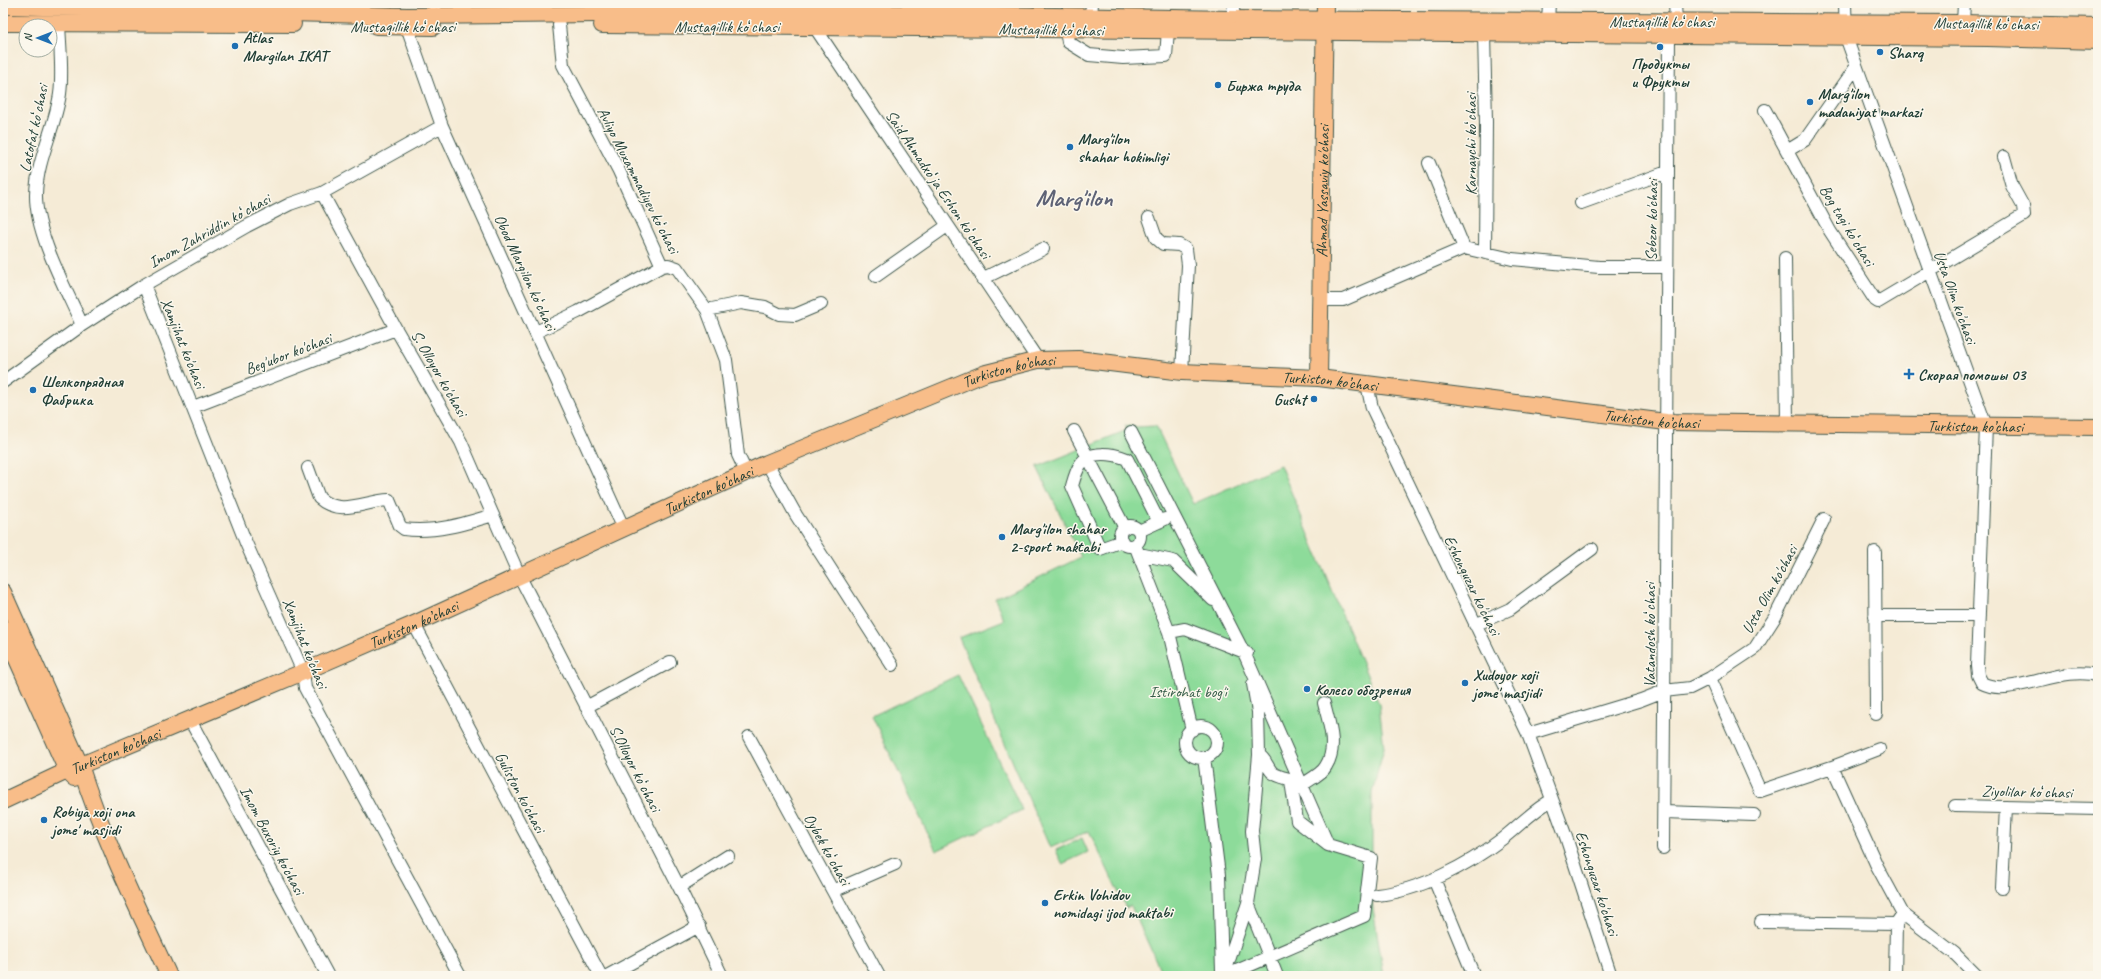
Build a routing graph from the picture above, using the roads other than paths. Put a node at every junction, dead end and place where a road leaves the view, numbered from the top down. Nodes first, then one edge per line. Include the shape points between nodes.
1 (1234, 3) edge
2 (1325, 3) edge
3 (1549, 3) edge
4 (1675, 3) edge
5 (1845, 3) edge
6 (1964, 3) edge
7 (3, 6) edge
8 (804, 7) edge
9 (279, 8) edge
10 (667, 8) edge
11 (436, 9) edge
12 (1091, 10) edge
13 (1232, 19) junction
14 (1548, 21) junction
15 (3, 22) edge
16 (407, 22) junction
17 (1962, 23) junction
18 (59, 24) junction
19 (560, 25) junction
20 (814, 26) junction
21 (1324, 26) junction
22 (2098, 26) edge
23 (1672, 28) junction
24 (1066, 29) junction
25 (1168, 30) junction
26 (1846, 30) junction
27 (1484, 34) junction
28 (2098, 41) edge
29 (1856, 67) junction
30 (1765, 110) dead end
31 (442, 126) junction
32 (1787, 151) junction
33 (2004, 157) dead end
34 (1429, 163) dead end
35 (1667, 172) junction
36 (322, 193) junction
37 (1581, 203) dead end
38 (1149, 218) dead end
39 (947, 226) junction
40 (1464, 248) junction
41 (1043, 249) dead end
42 (1486, 253) junction
43 (1785, 258) dead end
44 (662, 266) junction
45 (1666, 267) junction
46 (1930, 272) junction
47 (876, 276) dead end
48 (982, 279) junction
49 (144, 285) junction
50 (1320, 300) junction
51 (822, 304) dead end
52 (707, 310) junction
53 (82, 325) junction
54 (396, 329) junction
55 (536, 332) junction
56 (1038, 360) junction
57 (1182, 372) junction
58 (1319, 378) junction
59 (3, 382) edge
60 (1367, 384) junction
61 (193, 406) junction
62 (1666, 422) junction
63 (1787, 424) junction
64 (1986, 426) junction
65 (2098, 427) edge
66 (1074, 430) dead end
67 (1131, 432) dead end
68 (1088, 458) junction
69 (767, 463) junction
70 (308, 468) dead end
71 (746, 472) junction
72 (492, 515) junction
73 (1174, 515) junction
74 (1824, 519) dead end
75 (1159, 522) junction
76 (623, 527) junction
77 (1126, 528) junction
78 (1139, 531) junction
79 (1122, 541) junction
80 (1137, 549) junction
81 (1592, 549) dead end
82 (1875, 552) dead end
83 (519, 575) junction
84 (3, 592) edge
85 (1222, 609) junction
86 (1875, 616) junction
87 (1979, 616) junction
88 (414, 624) junction
89 (1475, 625) junction
90 (3, 628) edge
91 (1169, 632) junction
92 (1247, 655) junction
93 (670, 662) dead end
94 (892, 665) dead end
95 (303, 672) junction
96 (2098, 676) edge
97 (1710, 678) junction
98 (1664, 691) junction
99 (1324, 703) dead end
100 (586, 707) junction
101 (1876, 714) dead end
102 (190, 720) junction
103 (1192, 730) junction
104 (1528, 734) junction
105 (749, 737) dead end
106 (1879, 749) dead end
107 (1259, 755) junction
108 (1204, 757) junction
109 (1832, 767) junction
110 (74, 768) junction
111 (1296, 783) junction
112 (1552, 800) junction
113 (3, 801) edge
114 (1955, 806) dead end
115 (2006, 807) junction
116 (2098, 809) edge
117 (1664, 812) junction
118 (1754, 815) dead end
119 (1328, 846) junction
120 (1663, 848) dead end
121 (728, 856) dead end
122 (895, 864) dead end
123 (1434, 879) junction
124 (679, 887) junction
125 (2002, 888) dead end
126 (833, 891) junction
127 (1377, 895) dead end
128 (1248, 903) junction
129 (1899, 919) junction
130 (1761, 922) dead end
131 (699, 926) junction
132 (1271, 956) junction
133 (1223, 974) edge
134 (169, 976) edge
135 (328, 976) edge
136 (460, 976) edge
137 (601, 976) edge
138 (607, 976) edge
139 (722, 976) edge
140 (879, 976) edge
141 (1277, 976) edge
142 (1474, 976) edge
143 (1612, 976) edge
144 (1895, 976) edge
145 (1977, 976) edge

1 - 13 street
2 - 21 main road, Ahmad Yassaviy ko'chasi
3 - 14 street
4 - 23 street, Sebzor ko'chasi
5 - 26 street, Usta Olim ko'chasi
6 - 17 street
7 - 9 main road, Mustaqillik koʻchasi
8 - 10 main road, Mustaqillik koʻchasi
8 - 12 main road, Mustaqillik koʻchasi
8 - 20 street, Said Ahmadxoʻja Eshon koʻchasi
9 - 16 main road, Mustaqillik koʻchasi
10 - 11 main road, Mustaqillik koʻchasi
11 - 16 main road, Mustaqillik koʻchasi
12 - 13 main road, Mustaqillik koʻchasi
13 - 21 main road, Mustaqillik koʻchasi
14 - 21 main road, Mustaqillik koʻchasi
14 - 23 main road, Mustaqillik koʻchasi
15 - 18 main road, Mustaqillik koʻchasi
16 - 18 main road, Mustaqillik koʻchasi
16 - 19 main road, Mustaqillik koʻchasi
16 - 31 street, Obod Margilon koʻchasi
17 - 22 main road, Mustaqillik koʻchasi
17 - 26 main road, Mustaqillik koʻchasi
18 - 53 street, Latofat koʻchasi via 60,93 41,161 36,194 38,218 51,255
19 - 20 main road, Mustaqillik koʻchasi
19 - 44 street, Avliyo Muxammadiyev koʻchasi via 563,65 619,171
20 - 24 main road, Mustaqillik koʻchasi
20 - 39 street, Said Ahmadxoʻja Eshon koʻchasi
21 - 25 main road, Mustaqillik koʻchasi
21 - 27 main road, Mustaqillik koʻchasi
21 - 50 main road, Ahmad Yassaviy ko'chasi
23 - 26 main road, Mustaqillik koʻchasi
23 - 27 main road, Mustaqillik koʻchasi
23 - 35 street, Sebzor ko'chasi
24 - 25 main road, Mustaqillik koʻchasi
24 - 25 street via 1068,42 1089,54 1123,58 1166,56
26 - 28 main road, Mustaqillik koʻchasi
26 - 29 street, Usta Olim ko'chasi
27 - 42 street, Karnaychi koʻchasi
29 - 32 street via 1805,140
29 - 46 street, Usta Olim ko'chasi
30 - 32 street, Bog tagi koʻchasi
31 - 36 street, Imom Zahriddin koʻchasi
31 - 55 street, Obod Margilon koʻchasi
32 - 46 street, Bog tagi koʻchasi via 1830,230 1875,300 1881,301
33 - 46 street, Bog tagi koʻchasi via 2024,215
34 - 40 street
35 - 37 street
35 - 45 street, Sebzor ko'chasi
36 - 49 street, Imom Zahriddin koʻchasi via 284,207
36 - 54 street, S. Olloyor ko'chasi
38 - 57 street via 1156,238 1163,244 1179,245 1186,249 1188,265
39 - 47 street
39 - 48 street, Said Ahmadxoʻja Eshon koʻchasi
40 - 42 street
40 - 50 street via 1343,300
41 - 48 street
42 - 45 street via 1512,259 1598,267
43 - 63 street
44 - 52 street, Avliyo Muxammadiyev koʻchasi via 668,264 677,268
44 - 55 street
45 - 62 street, Sebzor ko'chasi
46 - 64 street, Usta Olim ko'chasi
48 - 56 street, Said Ahmadxoʻja Eshon koʻchasi
49 - 53 street, Imom Zahriddin koʻchasi
49 - 61 street, Xamjihat ko'chasi
50 - 58 main road, Ahmad Yassaviy ko'chasi
51 - 52 street via 795,315 779,314 764,307 741,303
52 - 71 street, Avliyo Muxammadiyev koʻchasi via 726,360 738,455
53 - 59 street, Imom Zahriddin koʻchasi
54 - 61 street, Beg'ubor ko'chasi
54 - 72 street, S. Olloyor ko'chasi via 461,442
55 - 76 street, Obod Margilon koʻchasi
56 - 57 main road, Turkiston ko’chasi via 1078,359
56 - 69 main road, Turkiston ko’chasi via 986,373
57 - 58 main road, Turkiston ko’chasi
58 - 60 main road, Turkiston ko’chasi
60 - 62 main road, Turkiston ko’chasi
60 - 89 street, Eshonguzar ko'chasi via 1372,408
61 - 95 street, Xamjihat ko'chasi via 246,543
62 - 63 main road, Turkiston ko’chasi
62 - 98 street, Vatandosh koʻchasi
63 - 64 main road, Turkiston ko’chasi
64 - 65 main road, Turkiston ko’chasi
64 - 87 street, Usta Olim ko'chasi
66 - 68 street
67 - 73 street
68 - 75 street via 1100,454 1127,459
68 - 77 street
68 - 79 street via 1080,464 1072,486 1100,549
69 - 71 main road, Turkiston ko’chasi
69 - 94 street via 812,541
70 - 72 street via 322,500 345,508 389,500 400,526 404,529 456,526
71 - 76 main road, Turkiston ko’chasi
72 - 83 street, S. Olloyor ko'chasi
73 - 75 street
73 - 85 street
74 - 97 street, Usta Olim ko'chasi via 1775,617 1755,648
75 - 78 street
76 - 83 main road, Turkiston ko’chasi
77 - 78 street via 1132,526
77 - 79 street via 1121,532
78 - 80 street
79 - 80 street
80 - 85 street via 1173,561
80 - 91 street
81 - 89 street via 1510,609
82 - 86 street
83 - 88 main road, Turkiston ko’chasi
83 - 100 street, S.Olloyor koʻchasi
84 - 110 main road
85 - 92 street
86 - 87 street
86 - 101 street
87 - 96 street, Usta Olim ko'chasi via 1978,675 1982,683 2005,687 2082,673
88 - 95 main road, Turkiston ko’chasi
88 - 137 street, Guliston ko'chasi
89 - 104 street, Eshonguzar ko'chasi
90 - 110 main road
91 - 92 street via 1185,629
91 - 103 street
92 - 107 street via 1258,712
92 - 111 street
93 - 100 street
95 - 102 main road, Turkiston ko’chasi
95 - 136 street, Xamjihat ko'chasi via 305,688
97 - 98 street, Usta Olim ko'chasi via 1690,688
97 - 109 street via 1760,791
98 - 104 street, Usta Olim ko'chasi
98 - 117 street, Vatandosh koʻchasi
99 - 111 street via 1333,747 1326,767
100 - 124 street, S.Olloyor koʻchasi
102 - 110 main road, Turkiston ko’chasi
102 - 135 street, Imom Buxoriy ko'chasi
103 - 108 street via 1191,728 1186,734 1186,748 1190,754
103 - 108 street via 1205,726 1212,729 1216,735 1216,749
104 - 112 street, Eshonguzar ko'chasi
105 - 126 street, Oybek koʻchasi
106 - 109 street
107 - 111 street via 1272,772
107 - 128 street via 1252,831 1255,859
108 - 133 street via 1219,875
109 - 129 street
110 - 113 main road, Turkiston ko’chasi
110 - 134 main road via 89,794 136,906
111 - 119 street
111 - 119 street via 1297,821
112 - 123 street via 1538,807 1503,839
112 - 143 street, Eshonguzar ko'chasi
114 - 115 street, Ziyolilar koʻchasi
115 - 116 street, Ziyolilar koʻchasi
115 - 125 street
117 - 118 street
117 - 120 street, Vatandosh koʻchasi
119 - 132 street via 1371,858 1364,916
121 - 124 street
122 - 126 street
123 - 127 street via 1394,893
123 - 142 street
124 - 131 street, S.Olloyor koʻchasi
126 - 140 street, Oybek koʻchasi
128 - 132 street
128 - 133 street
129 - 130 street
129 - 144 street
129 - 145 street via 1954,953
131 - 138 street
131 - 139 street, S.Olloyor koʻchasi
132 - 133 street
132 - 141 street

